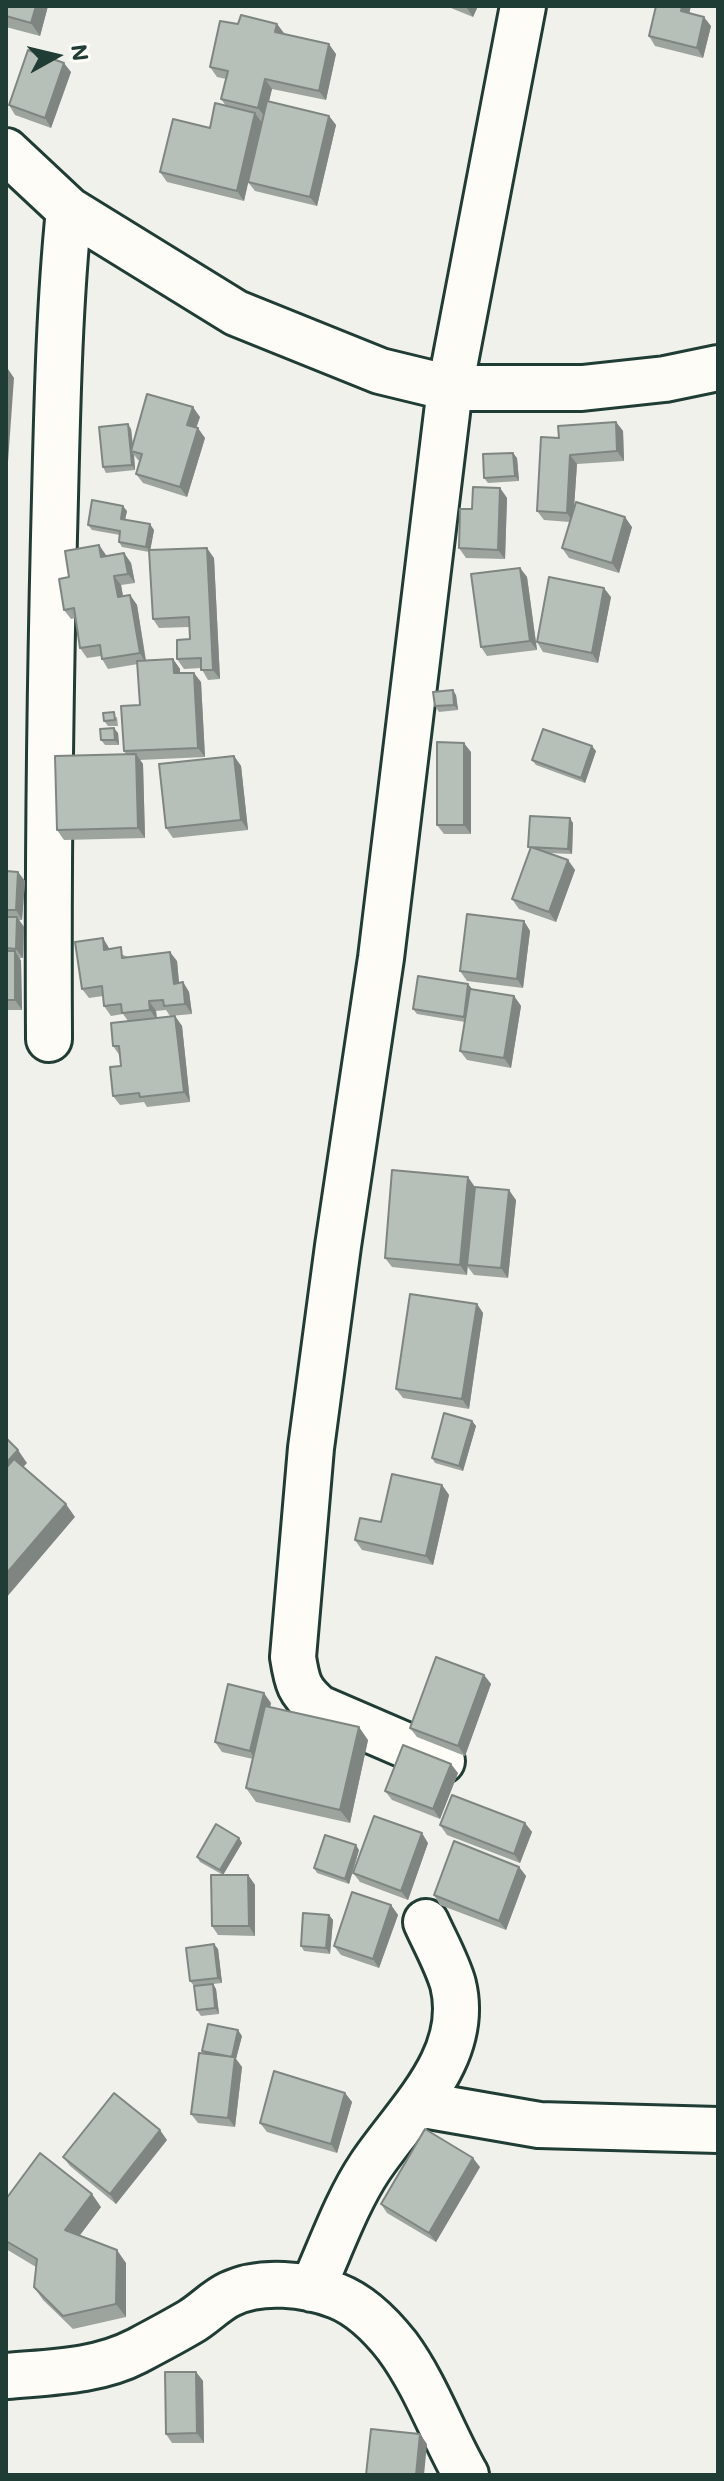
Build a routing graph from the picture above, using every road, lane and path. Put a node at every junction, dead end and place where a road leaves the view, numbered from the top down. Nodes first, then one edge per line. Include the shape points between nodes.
1 (523, 6) edge
2 (6, 151) edge
3 (69, 210) junction
4 (718, 368) edge
5 (450, 388) junction
6 (49, 1039) dead end
7 (442, 1761) edge
8 (426, 1922) dead end
9 (418, 2104) junction
10 (718, 2130) edge
11 (312, 2289) junction
12 (6, 2376) edge
13 (466, 2475) edge

1 - 5 street
2 - 3 street
3 - 5 street via 236,313 380,371
3 - 6 street via 58,359
4 - 5 street via 582,388
5 - 7 street via 381,958 311,1448 293,1657 297,1682 319,1708
8 - 9 street via 453,1985 455,2020 450,2050
9 - 10 street via 539,2125
9 - 11 street via 368,2170
11 - 12 street via 253,2286 229,2294 136,2351 85,2368
11 - 13 street via 339,2297 372,2319 396,2345

